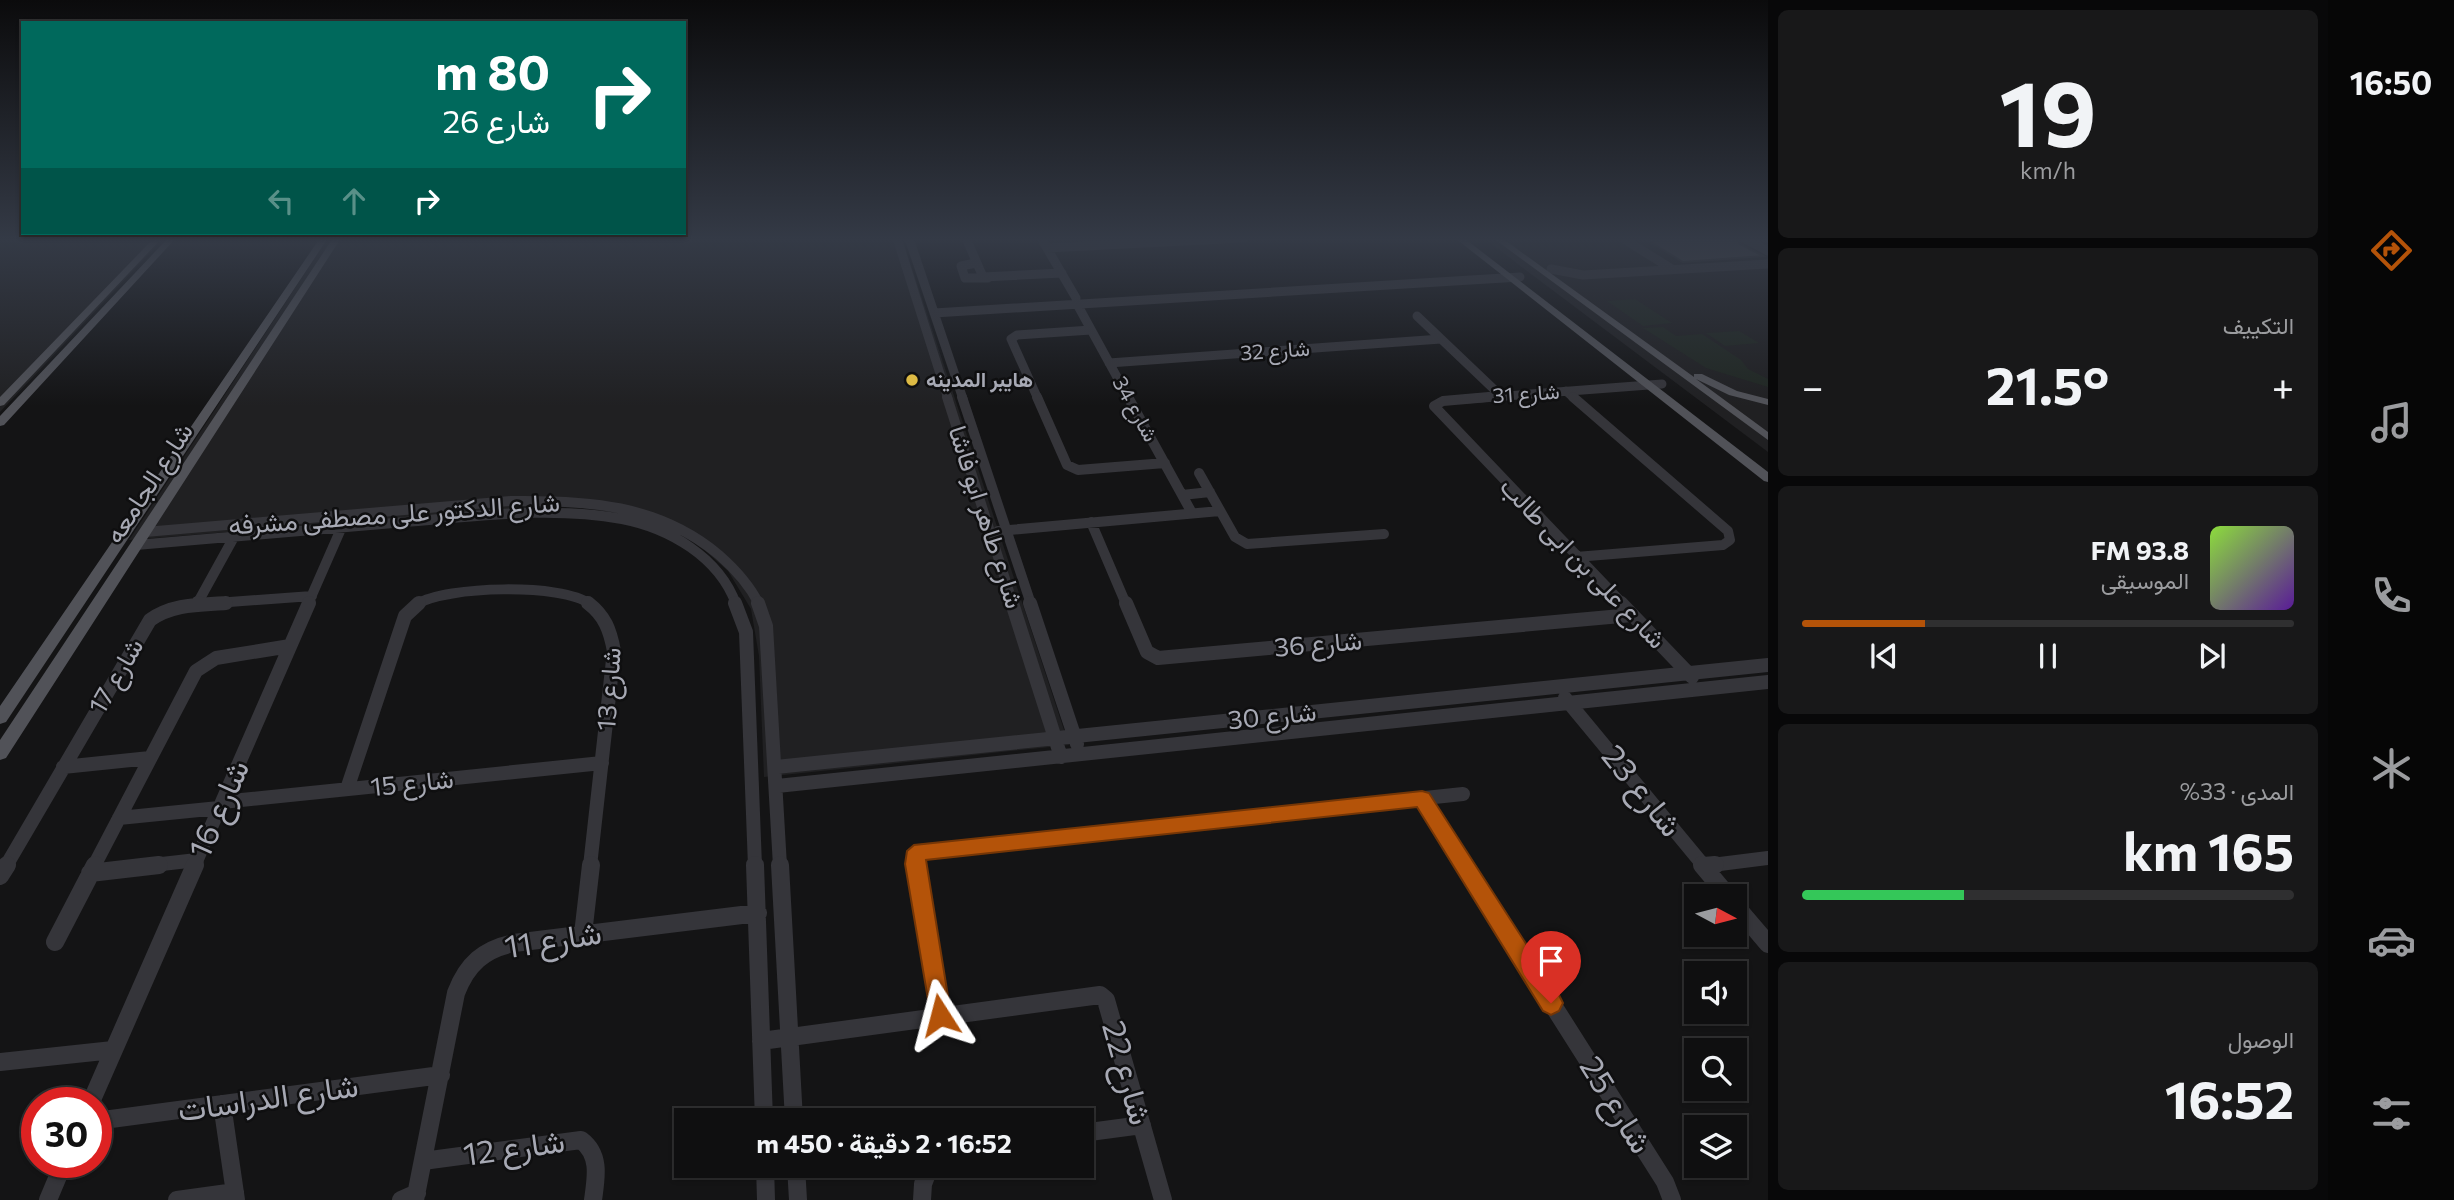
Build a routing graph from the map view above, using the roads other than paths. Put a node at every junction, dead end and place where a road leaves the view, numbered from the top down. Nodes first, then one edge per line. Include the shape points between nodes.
1 (108, 294) edge
2 (114, 294) edge
3 (287, 294) edge
4 (300, 294) edge
5 (915, 294) edge
6 (928, 294) edge
7 (1072, 294) edge
8 (1189, 294) edge
9 (1537, 294) edge
10 (1539, 294) edge
11 (1579, 294) joint
12 (1076, 301) junction
13 (933, 310) junction
14 (1417, 316) dead end
15 (1091, 331) junction
16 (1441, 339) junction
17 (1109, 363) junction
18 (1662, 384) junction
19 (1648, 385) junction
20 (1566, 391) junction
21 (1501, 396) junction
22 (230, 401) junction
23 (215, 402) junction
24 (1768, 402) edge
25 (0, 403) edge
26 (0, 423) edge
27 (1462, 437) joint
28 (1768, 438) edge
29 (1165, 463) junction
30 (1768, 466) edge
31 (1199, 473) dead end
32 (1768, 478) edge
33 (1210, 492) junction
34 (1182, 495) junction
35 (1220, 511) junction
36 (1192, 513) junction
37 (344, 522) junction
38 (1091, 522) junction
39 (1006, 530) junction
40 (145, 531) junction
41 (991, 532) junction
42 (1384, 534) dead end
43 (234, 537) junction
44 (136, 545) junction
45 (1576, 556) junction
46 (312, 596) junction
47 (197, 605) junction
48 (1632, 615) junction
49 (290, 646) junction
50 (1768, 665) edge
51 (1688, 673) junction
52 (1768, 682) edge
53 (1556, 687) junction
54 (1703, 689) junction
55 (1569, 703) junction
56 (771, 717) junction
57 (0, 719) edge
58 (751, 719) junction
59 (1075, 736) junction
60 (1056, 739) junction
61 (0, 753) edge
62 (1081, 754) junction
63 (1061, 757) junction
64 (150, 758) junction
65 (602, 763) junction
66 (63, 767) junction
67 (776, 767) junction
68 (777, 786) junction
69 (347, 789) junction
70 (1463, 794) dead end
71 (1422, 799) junction
72 (220, 804) junction
73 (119, 818) junction
74 (1768, 858) edge
75 (197, 860) junction
76 (1703, 866) junction
77 (90, 873) junction
78 (0, 876) edge
79 (1718, 884) edge
80 (758, 913) junction
81 (1747, 919) edge
82 (583, 934) junction
83 (55, 942) dead end
84 (1768, 944) edge
85 (940, 1015) junction
86 (789, 1037) junction
87 (761, 1041) junction
88 (113, 1050) junction
89 (0, 1062) edge
90 (441, 1075) junction
91 (97, 1087) edge
92 (222, 1104) junction
93 (764, 1108) edge
94 (793, 1108) edge
95 (112, 1119) edge
96 (1142, 1125) junction
97 (1094, 1131) edge
98 (423, 1161) junction
99 (57, 1178) edge
100 (765, 1178) edge
101 (797, 1178) edge
102 (925, 1178) edge
103 (235, 1196) edge
104 (411, 1198) edge
105 (47, 1200) edge
106 (177, 1200) edge
107 (593, 1200) edge
108 (766, 1200) edge
109 (798, 1200) edge
110 (922, 1200) edge
111 (1163, 1200) edge
112 (1672, 1200) edge

1 - 25 main road
2 - 26 main road
3 - 23 main road, شارع الجامعه
4 - 22 main road, شارع الجامعه
5 - 41 street, شارع طاهر ابو فاشا
6 - 13 street, شارع طاهر ابو فاشا
7 - 12 street, شارع 34
8 - 12 street
9 - 19 main road
10 - 18 main road
11 - 24 main road via 1707,382
11 - 28 main road
12 - 13 street
12 - 15 street, شارع 34
13 - 39 street, شارع طاهر ابو فاشا
14 - 16 street
15 - 17 street, شارع 34
15 - 29 street via 1011,339 1067,465 1078,470
16 - 17 street, شارع 32
16 - 21 street
17 - 29 street, شارع 34
18 - 19 street, شارع 31
18 - 30 main road
19 - 20 street, شارع 31
19 - 32 main road
20 - 21 street, شارع 31
20 - 45 street via 1728,531 1730,540 1723,545
21 - 27 street, شارع 31 via 1435,404
22 - 23 main road
22 - 40 main road, شارع الجامعه
23 - 57 main road, شارع الجامعه
27 - 45 street, شارع على بن ابى طالب
29 - 34 street, شارع 34
31 - 33 street
33 - 34 street
33 - 35 street
34 - 36 street, شارع 34
35 - 36 street
35 - 42 street via 1235,537 1251,545
36 - 38 street
37 - 40 street, شارع الدكتور على مصطفى مشرفه
37 - 43 street, شارع الدكتور على مصطفى مشرفه
37 - 46 street, شارع 16
37 - 56 street, شارع الدكتور على مصطفى مشرفه via 502,503 562,501 626,508 674,523 723,555 762,608
37 - 58 street, شارع الدكتور على مصطفى مشرفه via 568,512 614,516 664,532 703,556 732,590 746,632
38 - 39 street
38 - 48 street, شارع 36 via 1147,652 1158,658
39 - 41 street
39 - 59 street, شارع طاهر ابو فاشا
40 - 44 main road, شارع الجامعه
41 - 60 street, شارع طاهر ابو فاشا
43 - 44 street, شارع الدكتور على مصطفى مشرفه
43 - 47 street
44 - 61 main road, شارع الجامعه
45 - 48 street, شارع على بن ابى طالب
46 - 47 street, شارع 17
46 - 49 street, شارع 16
47 - 66 street, شارع 17 via 165,610 145,625
48 - 51 street, شارع على بن ابى طالب
49 - 64 street via 216,657 201,666
49 - 72 street, شارع 16
50 - 51 street, شارع 30
51 - 53 street, شارع 30
51 - 54 street, شارع على بن ابى طالب
52 - 54 street, شارع 30
53 - 55 street, شارع 23
53 - 59 street, شارع 30
54 - 55 street, شارع 30
55 - 62 street, شارع 30
55 - 76 street, شارع 23
56 - 58 street
56 - 67 street, شارع الدكتور على مصطفى مشرفه
58 - 80 street, شارع الدكتور على مصطفى مشرفه
59 - 60 street, شارع 30
59 - 62 street, شارع طاهر ابو فاشا
60 - 63 street, شارع طاهر ابو فاشا
60 - 67 street, شارع 30
62 - 63 street, شارع 30
63 - 68 street, شارع 30
64 - 66 street
64 - 73 street
65 - 69 street, شارع 15
65 - 69 street, شارع 13 via 614,640 607,621 593,605 571,594 530,589 429,598 405,615
65 - 82 street, شارع 13
66 - 78 street, شارع 17
67 - 68 street, شارع الدكتور على مصطفى مشرفه
68 - 86 street, شارع الدكتور على مصطفى مشرفه
69 - 72 street, شارع 15
70 - 71 street
71 - 85 street via 921,851 914,857
71 - 112 street, شارع 25 via 1665,1182
72 - 73 street
72 - 75 street, شارع 16
73 - 77 street
74 - 76 street
75 - 77 street
75 - 88 street, شارع 16
76 - 79 street, شارع 23
77 - 83 street
80 - 82 street, شارع 11
80 - 87 street, شارع الدكتور على مصطفى مشرفه
81 - 84 street
82 - 90 street, شارع 11 via 498,945 470,964 456,993
85 - 86 street, شارع 22
85 - 96 street, شارع 22 via 1103,996
86 - 87 street, شارع 22
86 - 94 street, شارع الدكتور على مصطفى مشرفه
87 - 93 street
88 - 89 street
88 - 91 street, شارع 16
90 - 92 street, شارع الدراسات
90 - 98 street, شارع 11
92 - 95 street, شارع الدراسات
92 - 103 street
96 - 97 street
96 - 111 street, شارع 22
98 - 104 street, شارع 11
98 - 107 street, شارع 12 via 581,1140 594,1151 596,1160
99 - 105 street
100 - 108 street
101 - 109 street
102 - 110 street
103 - 106 street

